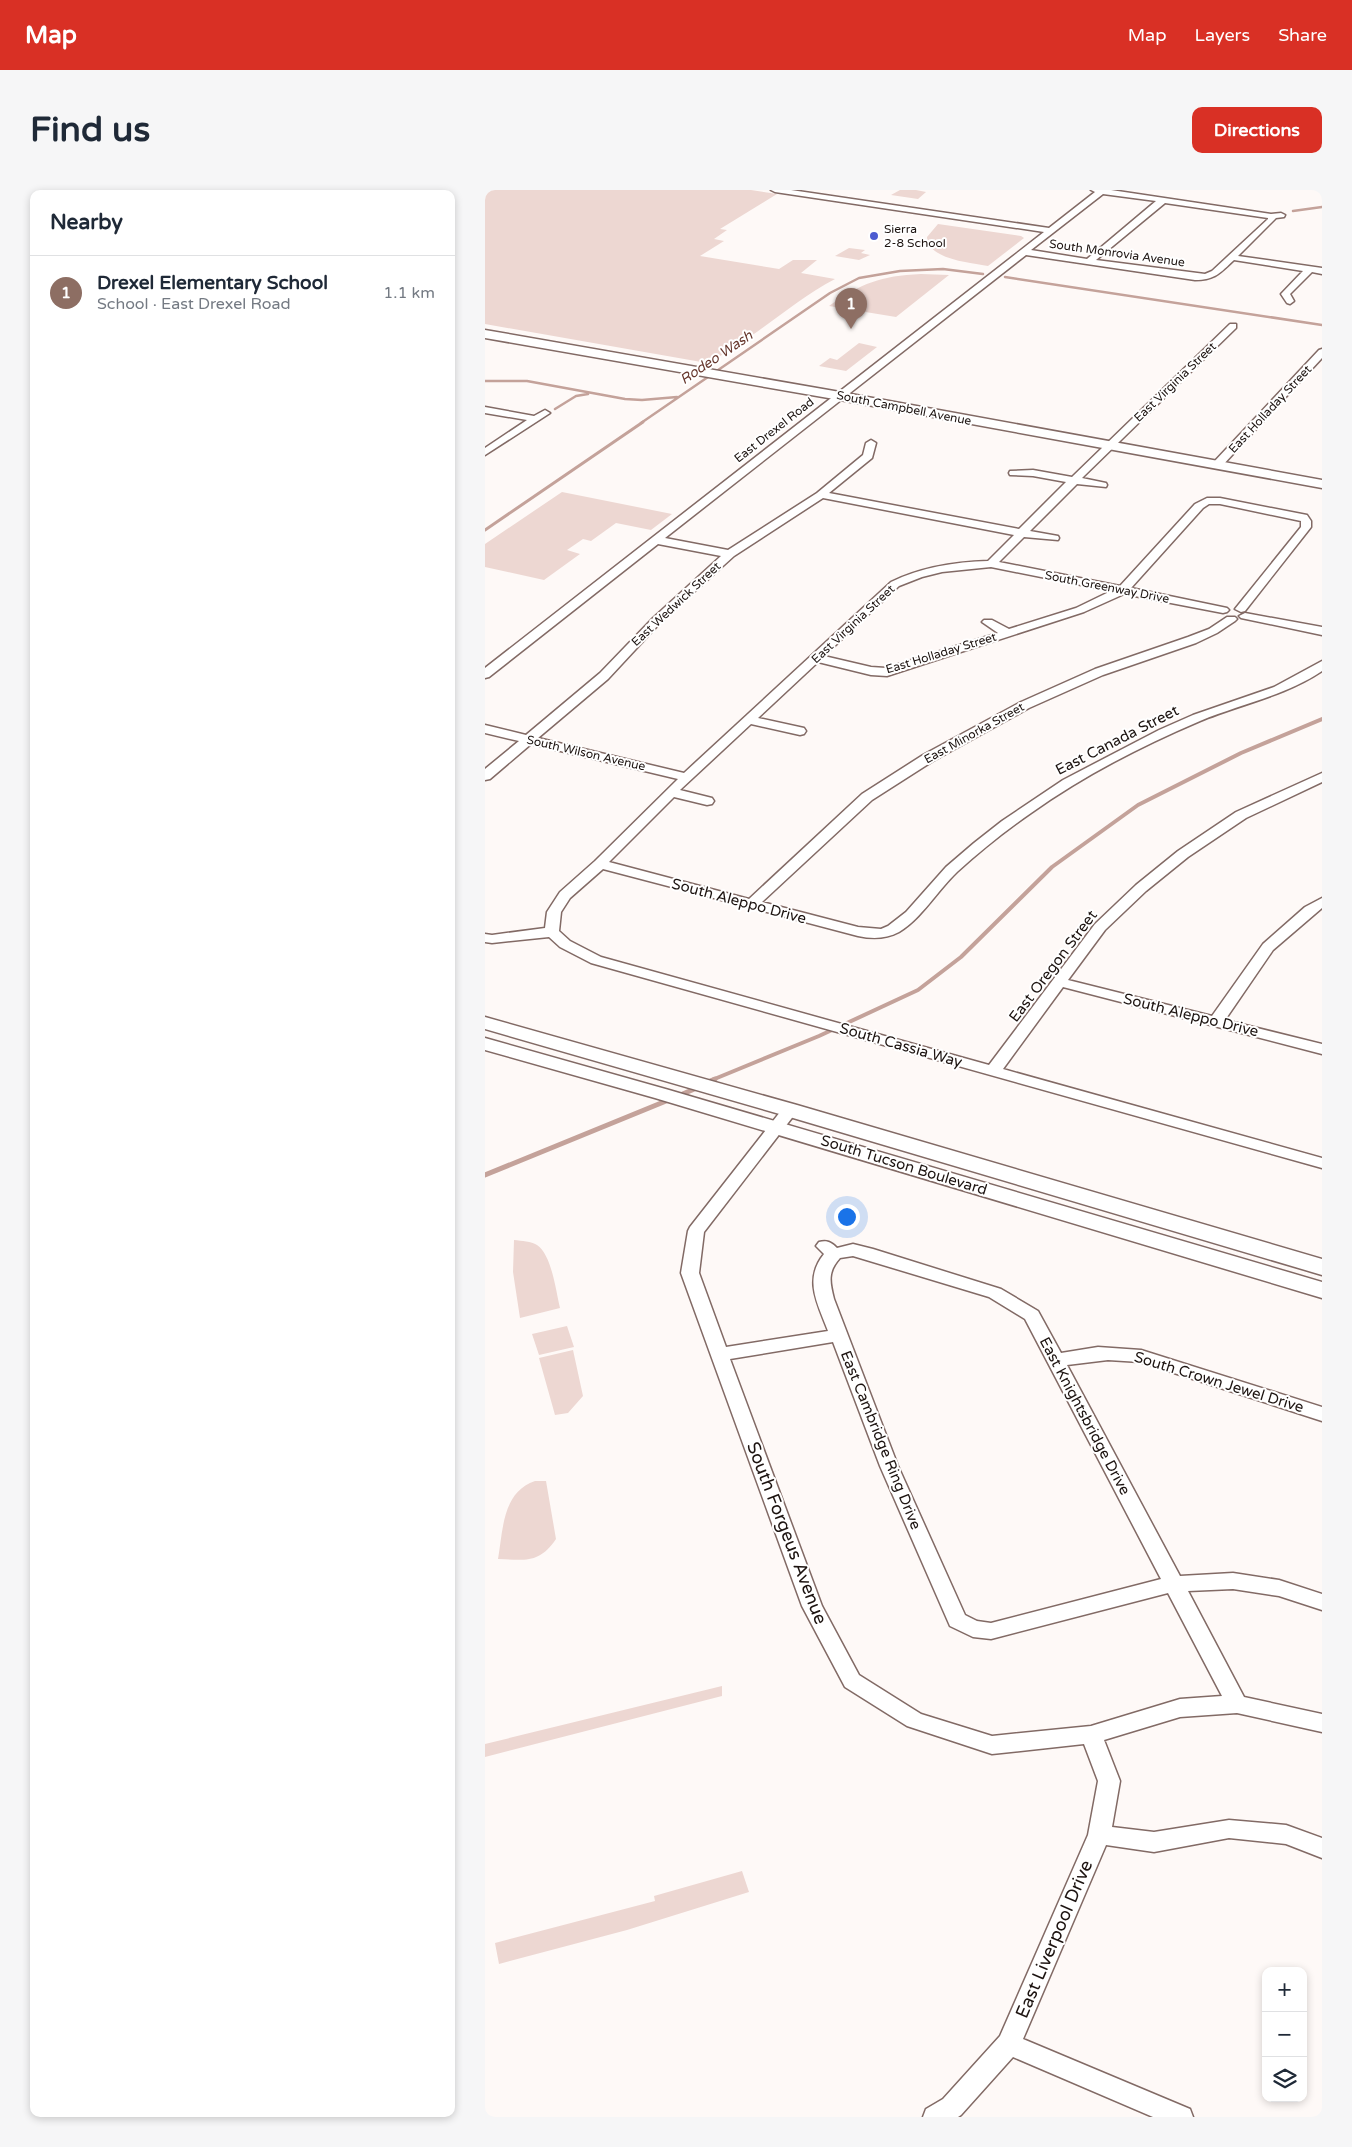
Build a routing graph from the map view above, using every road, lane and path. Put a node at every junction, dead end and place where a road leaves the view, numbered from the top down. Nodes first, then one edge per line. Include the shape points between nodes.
1 (775, 190) edge
2 (1100, 190) edge
3 (849, 194) dead end
4 (839, 200) junction
5 (1163, 200) junction
6 (1283, 214) dead end
7 (1271, 216) junction
8 (1051, 231) junction
9 (1024, 252) junction
10 (1231, 258) junction
11 (1089, 261) junction
12 (1310, 269) junction
13 (1322, 271) edge
14 (1290, 301) dead end
15 (1233, 326) dead end
16 (485, 334) edge
17 (1322, 352) edge
18 (840, 396) junction
19 (485, 410) edge
20 (545, 413) dead end
21 (535, 419) junction
22 (871, 443) dead end
23 (1108, 446) junction
24 (485, 452) edge
25 (1217, 466) junction
26 (1014, 473) dead end
27 (1075, 480) junction
28 (1322, 484) edge
29 (1102, 485) dead end
30 (821, 495) junction
31 (1021, 533) junction
32 (1054, 538) dead end
33 (657, 540) junction
34 (729, 554) junction
35 (991, 564) junction
36 (1123, 590) junction
37 (1243, 612) junction
38 (1227, 614) junction
39 (988, 622) dead end
40 (1322, 631) edge
41 (1007, 633) junction
42 (815, 658) junction
43 (1322, 665) edge
44 (485, 674) edge
45 (749, 720) junction
46 (485, 729) edge
47 (801, 731) dead end
48 (529, 740) junction
49 (485, 776) edge
50 (687, 777) junction
51 (1322, 777) edge
52 (671, 792) junction
53 (707, 801) dead end
54 (600, 864) junction
55 (1322, 902) edge
56 (751, 904) junction
57 (552, 932) junction
58 (880, 936) joint
59 (485, 938) edge
60 (1059, 982) junction
61 (1216, 1021) junction
62 (485, 1023) edge
63 (485, 1044) edge
64 (1322, 1049) edge
65 (993, 1070) junction
66 (790, 1110) junction
67 (776, 1127) junction
68 (1322, 1163) edge
69 (829, 1250) joint
70 (1322, 1267) edge
71 (1322, 1290) edge
72 (839, 1335) junction
73 (720, 1354) junction
74 (1056, 1361) junction
75 (1322, 1414) edge
76 (1173, 1584) junction
77 (1322, 1602) edge
78 (1237, 1704) junction
79 (1322, 1723) edge
80 (1091, 1734) junction
81 (1099, 1835) junction
82 (1322, 1848) edge
83 (1009, 2044) junction
84 (935, 2117) edge
85 (1181, 2117) edge

1 - 4 street
2 - 5 street
2 - 8 street, East Drexel Road
3 - 4 street
4 - 8 street
5 - 7 street
5 - 11 street
6 - 7 street
7 - 10 street via 1272,219
8 - 9 street, East Drexel Road
9 - 11 street, South Monrovia Avenue
9 - 18 street, East Drexel Road
10 - 11 street, South Monrovia Avenue via 1208,279
10 - 12 street
12 - 13 street
12 - 14 street via 1285,294
15 - 23 street, East Virginia Street
16 - 18 main road, South Campbell Avenue
17 - 25 street, East Holladay Street
18 - 23 main road, South Campbell Avenue
18 - 33 street, East Drexel Road
19 - 21 street
20 - 21 street
21 - 24 street
22 - 30 street, East Wedwick Street via 868,456
23 - 25 main road, South Campbell Avenue
23 - 27 street, East Virginia Street
25 - 28 main road, South Campbell Avenue
26 - 27 street
27 - 29 street
27 - 31 street, East Virginia Street
30 - 31 street
30 - 34 street, East Wedwick Street
31 - 32 street
31 - 35 street, East Virginia Street
33 - 34 street
33 - 44 street, East Drexel Road
34 - 48 street, East Wedwick Street via 657,620 604,676
35 - 36 street, South Greenway Drive
35 - 42 street, East Virginia Street via 926,570 908,577 895,584
36 - 37 street, East Holladay Street via 1199,506 1212,501 1296,514 1307,521 1305,527
36 - 38 street, South Greenway Drive
36 - 41 street, East Holladay Street via 1080,610
37 - 38 street via 1239,619
37 - 40 street
38 - 56 street, East Minorka Street via 1213,631 1099,672 1025,705 928,758 867,797
39 - 41 street, East Holladay Street
41 - 42 street, East Holladay Street via 888,673
42 - 45 street, East Virginia Street
43 - 58 street, East Canada Street via 1291,682 1151,739 1068,782 993,835 952,870 900,925
45 - 47 street
45 - 50 street, East Virginia Street
46 - 48 street, South Wilson Avenue
48 - 49 street, East Wedwick Street
48 - 50 street, South Wilson Avenue
50 - 52 street, East Virginia Street
51 - 60 street, East Oregon Street via 1241,815 1183,854 1100,926
52 - 53 street
52 - 54 street, East Virginia Street
54 - 56 street, South Aleppo Drive
54 - 57 street, East Virginia Street via 565,896 555,912
55 - 61 street via 1268,947
56 - 58 street, South Aleppo Drive
57 - 59 street
57 - 65 street, South Cassia Way via 572,949 596,960
60 - 61 street, South Aleppo Drive
60 - 65 street, East Oregon Street
61 - 64 street, South Aleppo Drive
62 - 66 main road, South Tucson Boulevard
63 - 67 main road, South Tucson Boulevard
65 - 68 street, South Cassia Way
66 - 67 street, South Forgeus Avenue
66 - 70 main road, South Tucson Boulevard
67 - 71 main road, South Tucson Boulevard
67 - 73 street, South Forgeus Avenue via 696,1231 690,1273
69 - 72 street, East Cambridge Ring Drive via 820,1274 825,1299
69 - 74 street, East Knightsbridge Drive via 873,1254 995,1293 1032,1315
72 - 73 street
72 - 76 street, East Cambridge Ring Drive via 889,1466 957,1620 973,1629 991,1631
73 - 80 street, South Forgeus Avenue via 812,1606 852,1681 914,1720 992,1745
74 - 75 street, South Crown Jewel Drive via 1114,1352 1141,1356
74 - 76 street, East Knightsbridge Drive
76 - 77 street via 1233,1581 1279,1588
76 - 78 street, East Knightsbridge Drive
78 - 79 street, South Forgeus Avenue
78 - 80 street, South Forgeus Avenue via 1180,1708
80 - 81 street, East Liverpool Drive via 1109,1780
81 - 82 street via 1154,1842 1229,1829 1286,1835
81 - 83 street, East Liverpool Drive
83 - 84 street, East Liverpool Drive via 951,2107
83 - 85 street

